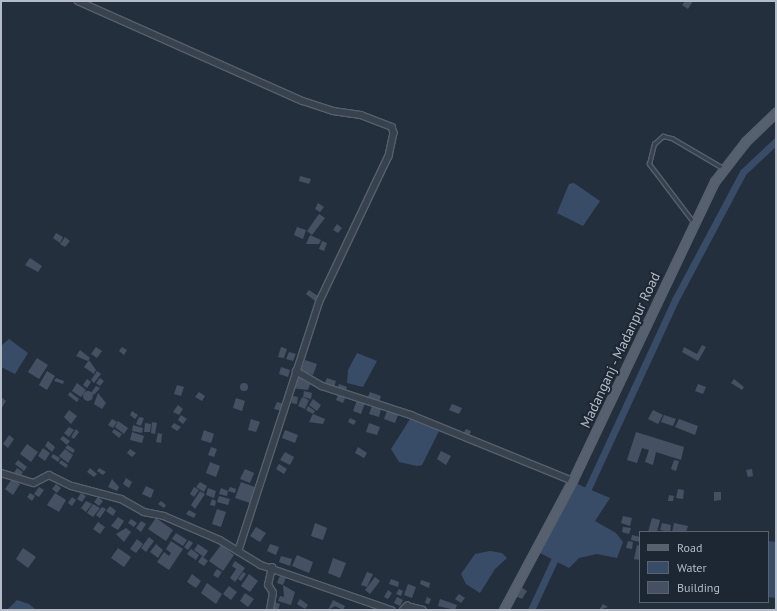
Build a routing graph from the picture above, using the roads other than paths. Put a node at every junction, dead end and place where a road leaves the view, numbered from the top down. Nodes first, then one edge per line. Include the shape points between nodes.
1 (78, 1) edge
2 (776, 113) edge
3 (725, 170) junction
4 (694, 223) junction
5 (296, 371) junction
6 (1, 473) edge
7 (573, 481) junction
8 (239, 550) junction
9 (272, 567) junction
10 (270, 610) edge
11 (391, 610) edge
12 (403, 610) edge
13 (423, 610) edge
14 (504, 610) edge

1 - 5 street via 303,100 392,127 394,140 389,156 320,302
2 - 3 main road, Madanganj - Madanpur Road via 746,142
3 - 4 main road, Madanganj - Madanpur Road
3 - 4 lane via 672,138 663,136 654,144 650,164
4 - 7 main road, Madanganj - Madanpur Road
5 - 7 street via 329,388 411,415
5 - 8 street
6 - 8 street via 34,483 49,475 72,486 121,499 149,514 164,516
7 - 14 main road, Madanganj - Madanpur Road
8 - 9 street via 261,565
9 - 10 street via 268,584 273,593
9 - 11 street
12 - 13 street via 407,606

